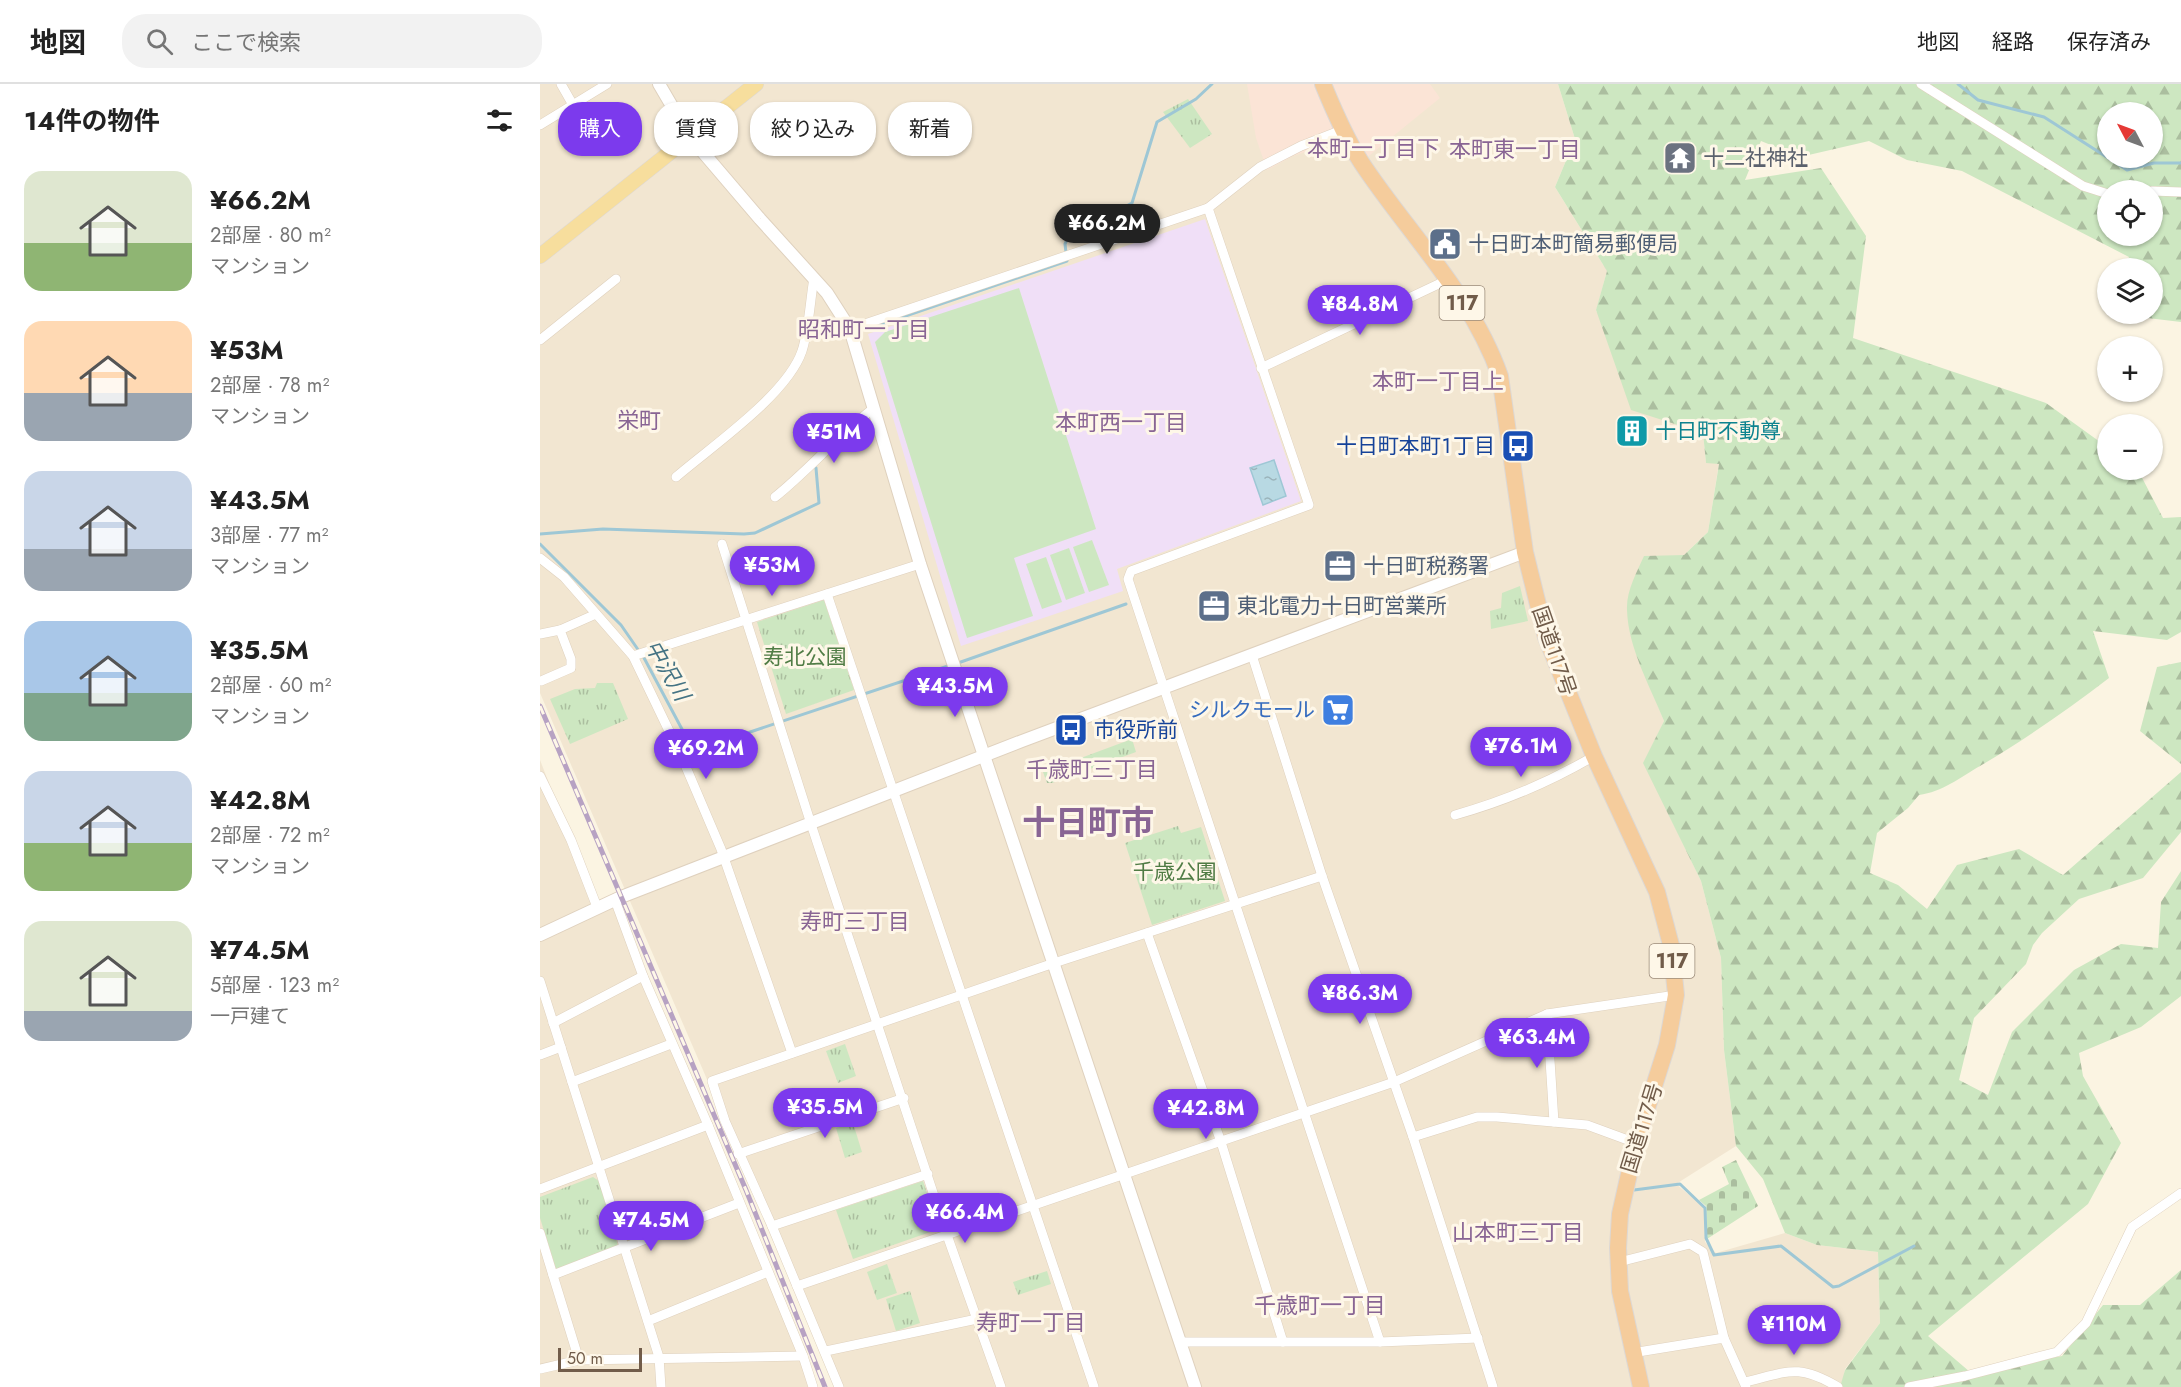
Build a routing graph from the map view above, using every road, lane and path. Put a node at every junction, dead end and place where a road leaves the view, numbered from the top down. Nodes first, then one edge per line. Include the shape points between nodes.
1 (561, 84) edge
2 (607, 84) edge
3 (659, 84) edge
4 (756, 84) edge
5 (1323, 84) edge
6 (1921, 84) edge
7 (571, 102) edge
8 (578, 102) edge
9 (670, 102) edge
10 (733, 102) edge
11 (558, 114) edge
12 (540, 125) edge
13 (1342, 130) junction
14 (665, 156) edge
15 (707, 156) edge
16 (2097, 190) edge
17 (2163, 191) edge
18 (2181, 192) edge
19 (1208, 208) junction
20 (540, 256) edge
21 (814, 278) junction
22 (616, 279) dead end
23 (1447, 280) junction
24 (850, 329) junction
25 (540, 340) edge
26 (1261, 368) junction
27 (874, 408) junction
28 (676, 477) dead end
29 (775, 497) dead end
30 (722, 544) dead end
31 (1525, 552) junction
32 (540, 558) edge
33 (920, 564) junction
34 (827, 594) junction
35 (596, 614) junction
36 (745, 620) junction
37 (561, 630) junction
38 (540, 634) edge
39 (1252, 655) junction
40 (633, 656) junction
41 (541, 681) edge
42 (1165, 689) junction
43 (984, 756) junction
44 (1594, 756) junction
45 (540, 776) edge
46 (894, 792) junction
47 (1455, 815) dead end
48 (811, 824) junction
49 (724, 858) junction
50 (1322, 876) junction
51 (615, 900) junction
52 (1236, 904) junction
53 (597, 907) junction
54 (1147, 933) junction
55 (540, 935) edge
56 (1054, 963) junction
57 (643, 976) junction
58 (540, 981) edge
59 (962, 994) junction
60 (1676, 995) junction
61 (1547, 1014) junction
62 (553, 1023) junction
63 (879, 1023) junction
64 (671, 1044) junction
65 (561, 1047) junction
66 (792, 1053) junction
67 (540, 1055) edge
68 (572, 1082) junction
69 (1394, 1082) junction
70 (904, 1098) junction
71 (1304, 1112) junction
72 (1554, 1122) junction
73 (708, 1125) junction
74 (1413, 1137) junction
75 (1221, 1142) junction
76 (1636, 1143) junction
77 (738, 1154) junction
78 (599, 1167) junction
79 (928, 1174) junction
80 (1125, 1176) junction
81 (540, 1189) edge
82 (2181, 1193) edge
83 (740, 1203) junction
84 (1033, 1206) junction
85 (772, 1226) junction
86 (540, 1233) edge
87 (947, 1236) junction
88 (624, 1247) junction
89 (1619, 1262) junction
90 (768, 1272) junction
91 (553, 1275) junction
92 (797, 1286) junction
93 (977, 1319) junction
94 (648, 1321) junction
95 (1478, 1338) junction
96 (1725, 1338) junction
97 (1180, 1342) junction
98 (1283, 1342) junction
99 (1380, 1342) junction
100 (825, 1351) junction
101 (1632, 1353) junction
102 (803, 1356) junction
103 (659, 1357) junction
104 (579, 1360) junction
105 (540, 1369) edge
106 (1746, 1385) edge
107 (661, 1387) edge
108 (813, 1387) edge
109 (839, 1387) edge
110 (1001, 1387) edge
111 (1094, 1387) edge
112 (1195, 1387) edge
113 (1493, 1387) edge
114 (1641, 1387) edge
115 (1838, 1387) edge
116 (1909, 1387) edge

1 - 7 street
2 - 8 street
3 - 9 street
4 - 10 main road
5 - 13 highway, 国道117号 / 117
6 - 16 street via 2083,186
11 - 12 street
13 - 19 street via 1260,167
13 - 23 highway, 国道117号 / 117
14 - 20 main road
15 - 21 street
17 - 18 street
19 - 24 street
19 - 26 street
21 - 24 street
21 - 28 street via 802,350 795,367 766,400
22 - 25 street
23 - 26 street
23 - 31 highway, 国道117号 / 117 via 1488,344 1500,376
24 - 27 street
26 - 42 street via 1309,505 1131,571 1128,579
27 - 29 street via 845,430 822,457
27 - 33 street
30 - 36 street
31 - 39 street
31 - 44 highway, 国道117号 / 117 via 1546,637
32 - 35 street
33 - 34 street
33 - 43 street
34 - 36 street
34 - 46 street
35 - 37 street
35 - 40 street
36 - 40 street
36 - 48 street
37 - 38 street
37 - 41 street via 571,659 570,668
39 - 42 street
39 - 50 street
40 - 49 street
42 - 43 street
42 - 52 street
43 - 46 street
43 - 56 street
44 - 47 street via 1505,801
44 - 60 highway, 国道117号 / 117 via 1657,892 1671,945
45 - 53 street
46 - 48 street
46 - 59 street
48 - 49 street
48 - 63 street
49 - 51 street
49 - 66 street
50 - 52 street
50 - 69 street
51 - 53 street
51 - 57 street
52 - 54 street
52 - 71 street
53 - 55 street
54 - 56 street
54 - 75 street
56 - 59 street
56 - 80 street
57 - 62 street
57 - 64 street
58 - 62 street
59 - 63 street
59 - 84 street
60 - 61 street
60 - 76 highway, 国道117号 / 117 via 1667,1045
61 - 69 street
61 - 72 street
62 - 65 street
63 - 66 street
63 - 70 street
64 - 68 street
64 - 73 street
65 - 67 street
65 - 68 street
66 - 77 street via 712,1081
68 - 78 street
69 - 71 street
69 - 74 street
70 - 77 street
70 - 79 street
71 - 75 street
71 - 99 street
72 - 74 street via 1477,1117
72 - 76 street via 1587,1125
73 - 78 street
73 - 83 street
74 - 95 street
75 - 80 street
75 - 98 street
76 - 89 highway, 国道117号 / 117 via 1620,1214
77 - 85 street
78 - 81 street
78 - 88 street
79 - 85 street
79 - 87 street
80 - 84 street
80 - 97 street
82 - 116 street via 2132,1227 2086,1323 2057,1352
83 - 88 street
83 - 90 street
84 - 87 street
84 - 111 street
85 - 92 street
86 - 91 street
87 - 92 street
87 - 93 street
88 - 91 street
88 - 94 street
89 - 96 street via 1690,1244 1699,1247
89 - 101 highway, 国道117号 / 117 via 1620,1291
90 - 94 street
90 - 102 street
91 - 104 street
92 - 100 street
93 - 100 street
93 - 110 street
94 - 103 street
95 - 99 street
95 - 113 street
96 - 101 street
96 - 106 street
97 - 98 street
97 - 112 street
98 - 99 street
100 - 109 street
101 - 114 highway, 国道117号 / 117
102 - 103 street
102 - 108 street
103 - 104 street
103 - 107 street
104 - 105 street
106 - 115 street via 1796,1370

